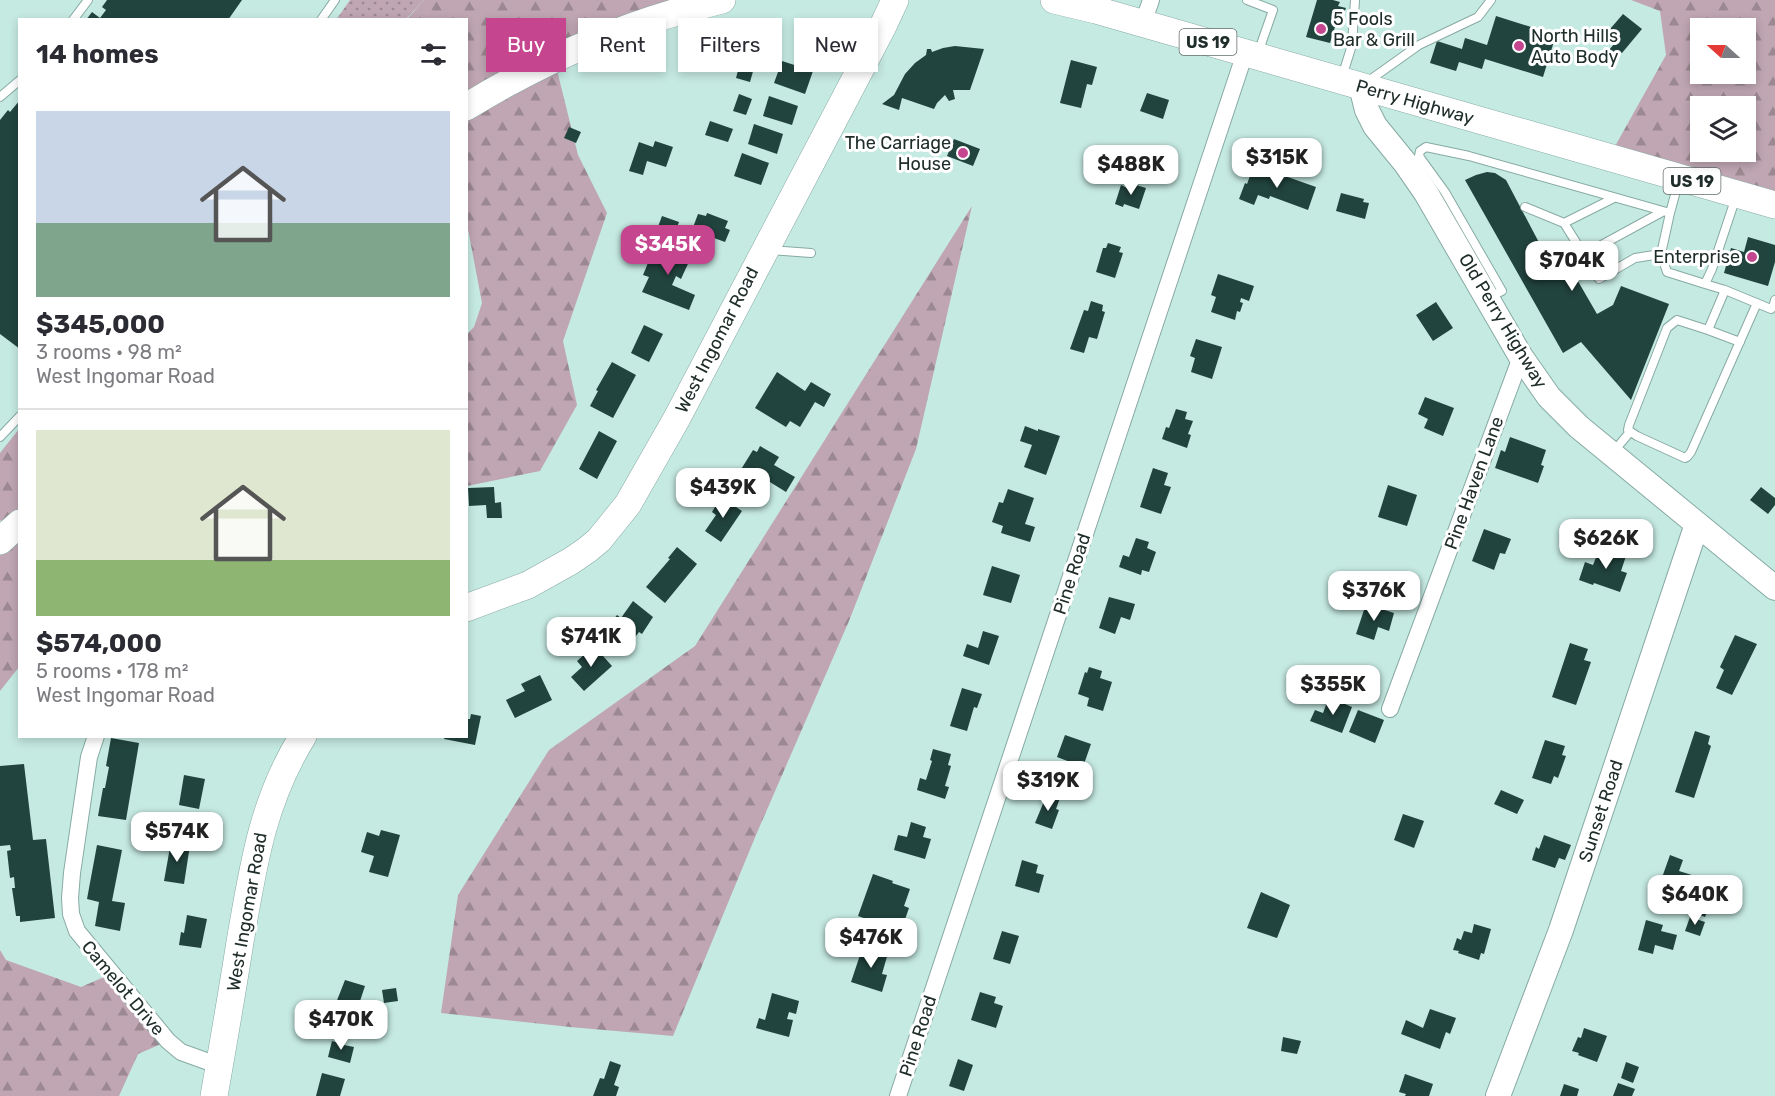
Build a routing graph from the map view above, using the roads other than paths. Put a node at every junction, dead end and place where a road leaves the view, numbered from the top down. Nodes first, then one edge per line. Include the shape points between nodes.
1 (88, 0) edge
2 (335, 0) edge
3 (722, 0) edge
4 (895, 0) edge
5 (1054, 0) edge
6 (1247, 0) edge
7 (1354, 0) edge
8 (1491, 0) edge
9 (1147, 12) edge
10 (74, 18) edge
11 (322, 18) edge
12 (1251, 54) junction
13 (18, 82) edge
14 (1351, 83) junction
15 (0, 97) edge
16 (468, 106) edge
17 (1680, 177) junction
18 (1737, 194) junction
19 (1614, 198) junction
20 (1775, 205) edge
21 (1525, 207) dead end
22 (1666, 213) junction
23 (1564, 223) junction
24 (764, 249) junction
25 (811, 253) dead end
26 (1585, 254) junction
27 (1661, 254) junction
28 (1705, 284) junction
29 (1725, 290) junction
30 (1487, 298) junction
31 (1775, 300) edge
32 (1757, 303) junction
33 (1707, 330) junction
34 (1740, 342) junction
35 (1521, 357) junction
36 (18, 418) edge
37 (1630, 432) junction
38 (0, 438) edge
39 (1611, 454) junction
40 (1697, 524) junction
41 (18, 525) edge
42 (0, 541) edge
43 (1775, 588) edge
44 (468, 608) edge
45 (1390, 709) dead end
46 (95, 738) edge
47 (302, 738) edge
48 (220, 1066) junction
49 (214, 1096) edge
50 (898, 1096) edge
51 (1498, 1096) edge

1 - 10 lane
2 - 11 lane
3 - 16 main road via 592,41
4 - 24 main road, West Ingomar Road
5 - 9 main road, Perry Highway / US 19
6 - 12 lane via 1273,10
7 - 14 lane
8 - 14 lane via 1478,17
9 - 12 main road, Perry Highway / US 19
12 - 14 main road, Perry Highway / US 19
12 - 50 street, Pine Road
13 - 15 lane
14 - 17 main road, Perry Highway / US 19
14 - 30 street, Old Perry Highway via 1364,100 1375,126 1426,193
17 - 18 main road, Perry Highway / US 19
17 - 22 lane
18 - 20 main road, Perry Highway / US 19
18 - 28 lane
19 - 22 lane
19 - 23 lane
19 - 30 lane via 1469,156 1426,147 1420,151 1419,156 1445,192 1502,291
21 - 23 lane
22 - 26 lane
22 - 27 lane
23 - 26 lane
24 - 25 lane
24 - 44 main road, West Ingomar Road via 659,450 614,523 571,561 528,585
26 - 27 lane via 1599,279 1635,258
27 - 28 lane via 1667,272
28 - 29 lane
29 - 32 lane
29 - 33 lane
30 - 35 street, Old Perry Highway
31 - 32 lane via 1771,309
32 - 34 lane
33 - 34 lane
33 - 37 lane via 1677,320 1667,328 1629,425
34 - 37 lane via 1687,457
35 - 39 street, Old Perry Highway via 1549,397
35 - 45 street, Pine Haven Lane
36 - 38 lane
37 - 39 lane
39 - 40 street, Old Perry Highway
40 - 43 street, Old Perry Highway
40 - 51 street, Sunset Road via 1566,916
41 - 42 main road
46 - 48 street, Camelot Drive via 72,873 70,906 77,931 168,1041 181,1052
47 - 48 main road, West Ingomar Road via 264,819
48 - 49 main road, West Ingomar Road

